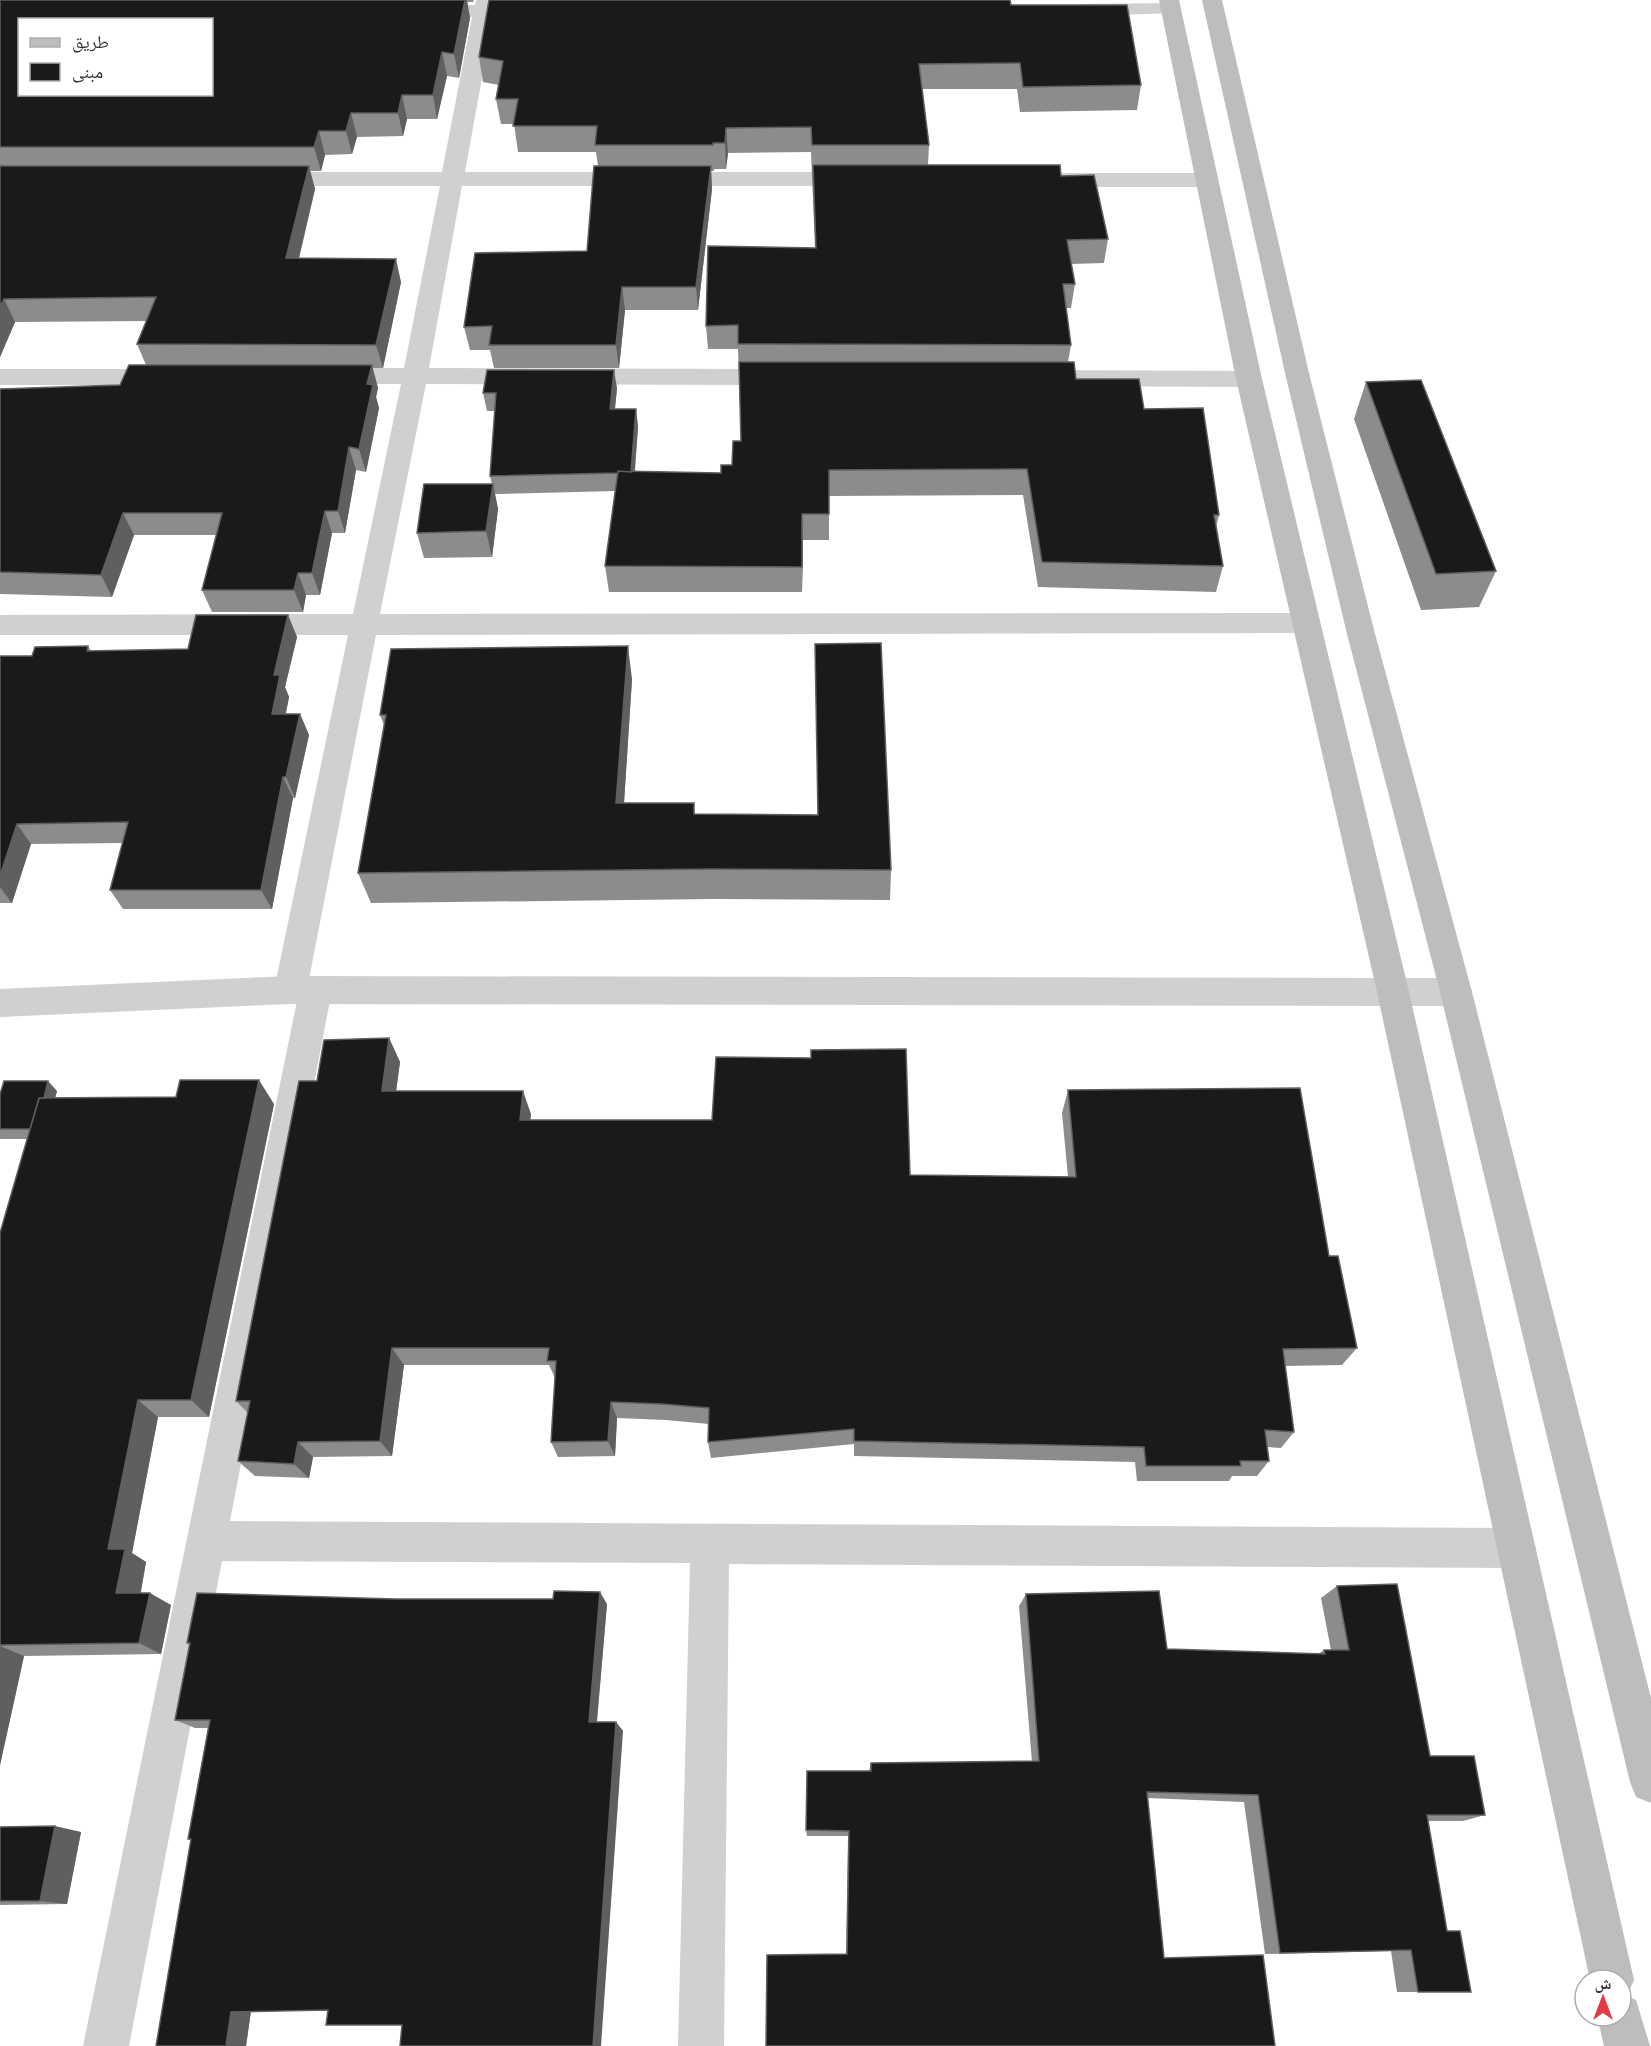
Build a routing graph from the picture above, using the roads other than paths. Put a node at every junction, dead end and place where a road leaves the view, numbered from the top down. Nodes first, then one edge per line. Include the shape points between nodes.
1 (1212, 0) edge
2 (1170, 5) edge
3 (485, 6) edge
4 (1064, 10) edge
5 (402, 11) edge
6 (555, 11) edge
7 (250, 179) edge
8 (452, 179) junction
9 (883, 179) edge
10 (1027, 180) edge
11 (1207, 180) junction
12 (190, 376) edge
13 (309, 376) edge
14 (415, 376) junction
15 (0, 377) edge
16 (808, 378) edge
17 (1011, 378) edge
18 (1249, 379) junction
19 (1306, 623) junction
20 (0, 625) edge
21 (365, 625) junction
22 (303, 990) junction
23 (1393, 992) junction
24 (1456, 992) junction
25 (0, 1003) edge
26 (205, 1541) junction
27 (710, 1542) junction
28 (1516, 1548) junction
29 (1651, 1782) edge
30 (1609, 1968) edge
31 (1623, 2028) edge
32 (106, 2046) edge
33 (701, 2046) edge
34 (1627, 2046) edge

1 - 24 main road via 1297,373
2 - 4 street
2 - 11 main road
3 - 5 street
3 - 6 street
3 - 8 street
7 - 8 street
8 - 9 street
8 - 14 street
10 - 11 street
11 - 18 main road
12 - 15 street
13 - 14 street
14 - 16 street
14 - 21 street
17 - 18 street
18 - 19 main road
19 - 21 street
19 - 23 main road
20 - 21 street
21 - 22 street
22 - 23 street
22 - 25 street
22 - 26 street
23 - 24 street
23 - 28 main road
24 - 29 main road
26 - 27 street
26 - 32 street
27 - 28 street
27 - 33 street
28 - 30 main road
31 - 34 main road

